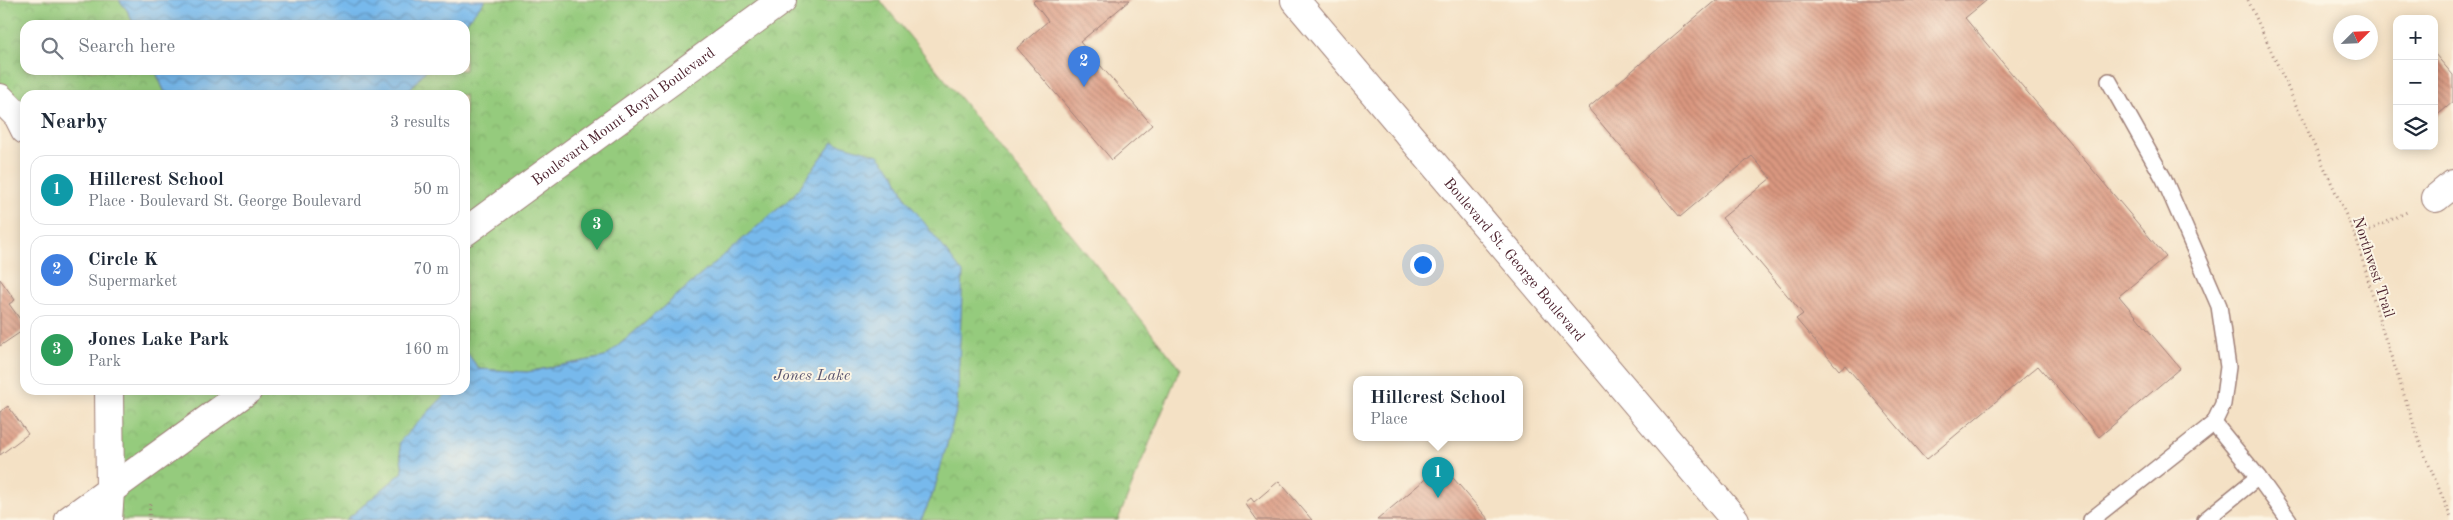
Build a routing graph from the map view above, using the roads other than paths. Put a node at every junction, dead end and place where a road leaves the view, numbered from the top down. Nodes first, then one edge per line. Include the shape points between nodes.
1 (782, 0) edge
2 (1295, 0) edge
3 (2109, 81) dead end
4 (0, 98) edge
5 (20, 120) edge
6 (470, 228) edge
7 (109, 395) edge
8 (241, 395) edge
9 (2214, 423) junction
10 (2258, 477) junction
11 (110, 491) junction
12 (69, 520) edge
13 (108, 520) edge
14 (1735, 520) edge
15 (2091, 520) edge
16 (2205, 520) edge
17 (2288, 520) edge

1 - 6 street, Boulevard Mount Royal Boulevard
2 - 14 street, Boulevard St. George Boulevard
3 - 9 lane via 2164,179 2219,306 2228,368 2223,404
4 - 5 street
7 - 11 street
8 - 11 street
9 - 10 lane
9 - 15 lane
10 - 16 lane
10 - 17 lane
11 - 12 street
11 - 13 street

